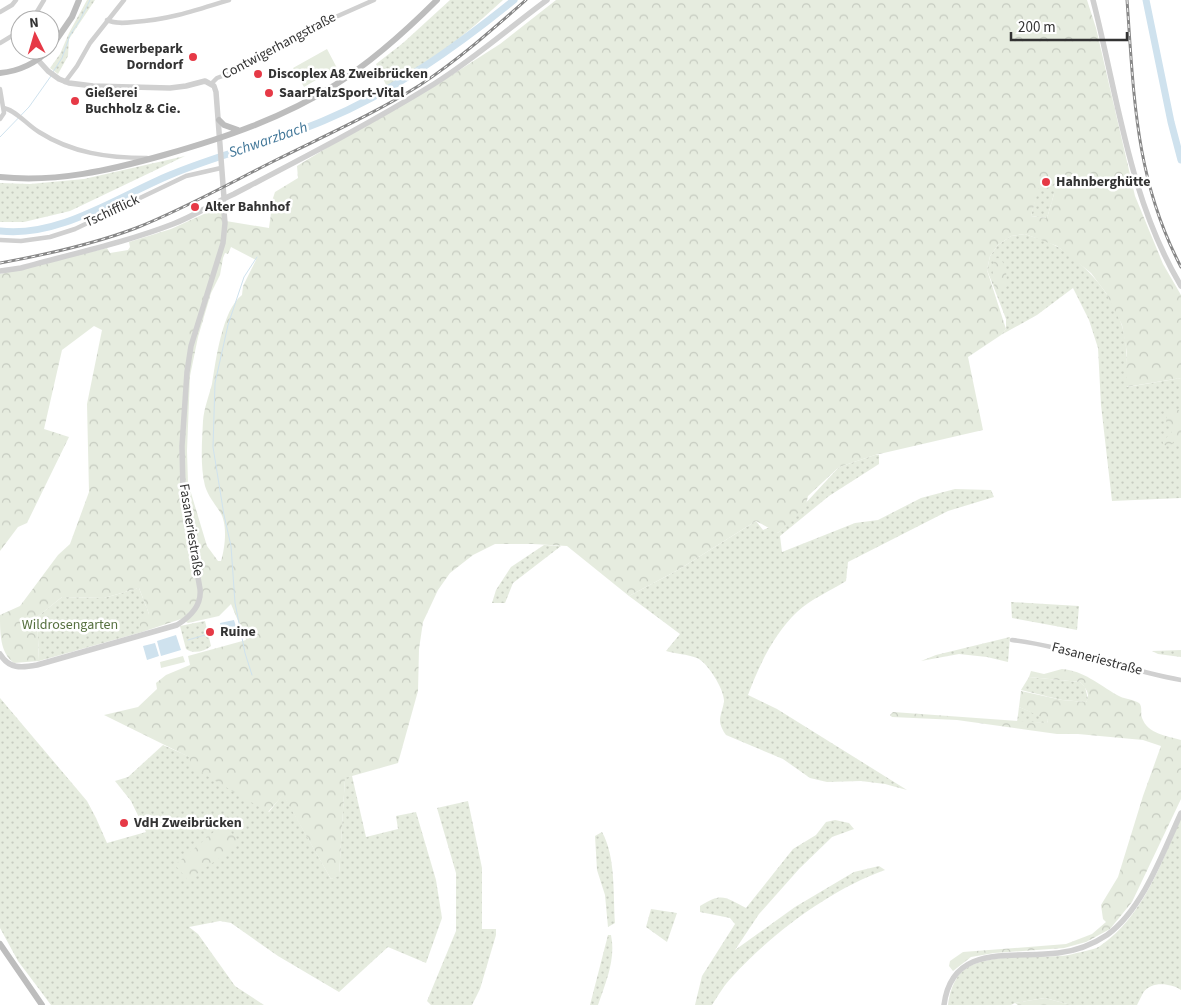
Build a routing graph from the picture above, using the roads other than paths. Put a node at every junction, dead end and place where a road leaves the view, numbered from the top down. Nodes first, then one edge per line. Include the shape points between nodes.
1 (16, 0) edge
2 (79, 0) edge
3 (124, 0) edge
4 (229, 0) edge
5 (374, 0) edge
6 (437, 0) edge
7 (546, 0) edge
8 (1093, 0) edge
9 (0, 12) edge
10 (107, 20) junction
11 (60, 35) edge
12 (38, 60) joint
13 (0, 72) edge
14 (65, 82) junction
15 (212, 83) junction
16 (0, 89) edge
17 (4, 108) junction
18 (0, 119) edge
19 (219, 120) junction
20 (239, 130) junction
21 (220, 138) junction
22 (154, 158) junction
23 (221, 166) junction
24 (0, 177) edge
25 (224, 199) junction
26 (0, 240) edge
27 (0, 271) edge
28 (1181, 286) edge
29 (1012, 640) dead end
30 (0, 654) edge
31 (1181, 680) edge
32 (1181, 812) edge
33 (0, 944) edge
34 (42, 1005) edge
35 (944, 1005) edge

1 - 9 street
2 - 11 main road
3 - 10 street
4 - 10 street via 169,18 124,23
5 - 15 street, Contwigerhangstraße via 313,26
6 - 20 main road via 394,40 336,84 292,109
7 - 25 street via 435,84 301,160
8 - 28 street via 1139,193 1157,241
10 - 14 street
12 - 13 main road via 18,70
12 - 14 street
14 - 15 street via 170,88 205,81
15 - 19 street via 216,88
16 - 17 street
17 - 18 street
17 - 22 street via 46,137 80,151 106,157
19 - 20 main road
19 - 21 street
20 - 21 main road
21 - 22 main road
21 - 23 street
22 - 24 main road via 63,176
23 - 25 street
23 - 26 street, Tschifflick via 186,176 75,229 50,237
25 - 27 street via 182,221 116,242
25 - 30 street, Fasaneriestraße via 223,243 191,346 184,416 182,476 200,589 197,606 177,625 37,665 15,667
29 - 31 street, Fasaneriestraße
32 - 35 street via 1138,901 1115,929 1092,944 1065,952 992,956 972,962 953,978
33 - 34 main road

